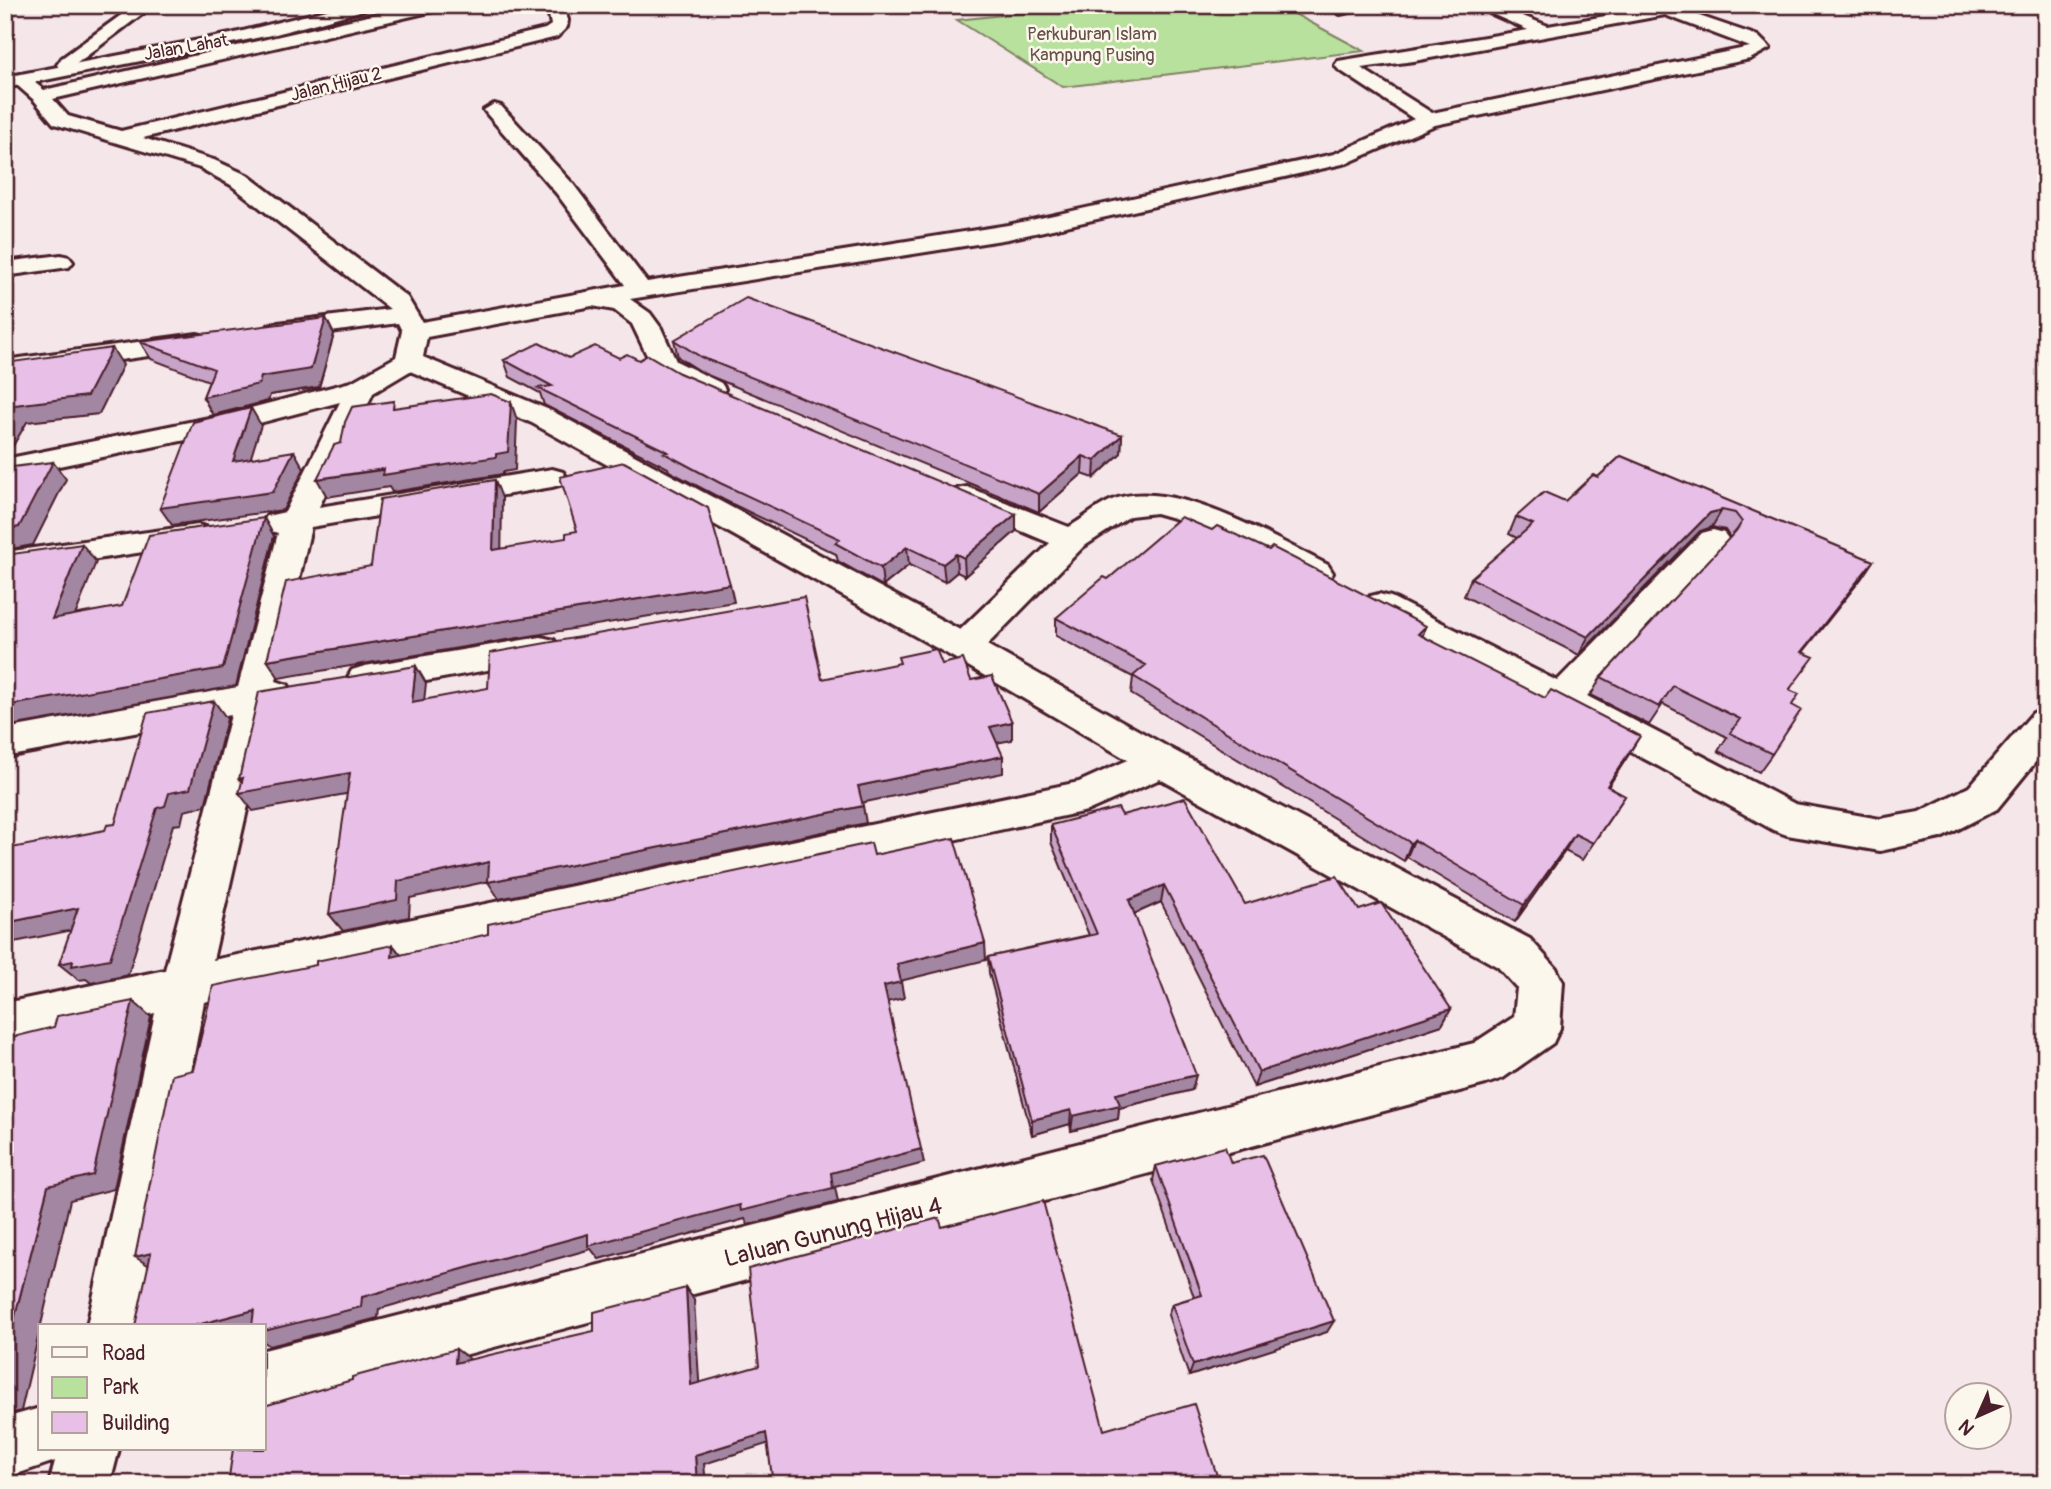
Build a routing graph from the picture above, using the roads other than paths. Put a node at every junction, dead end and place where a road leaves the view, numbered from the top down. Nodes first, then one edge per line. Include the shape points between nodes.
1 (146, 5) edge
2 (365, 5) edge
3 (438, 5) edge
4 (555, 5) edge
5 (1363, 5) edge
6 (1480, 5) edge
7 (1659, 8) edge
8 (1340, 9) dead end
9 (1547, 32) junction
10 (309, 35) junction
11 (330, 48) dead end
12 (353, 61) dead end
13 (70, 68) junction
14 (376, 74) junction
15 (12, 81) edge
16 (41, 96) junction
17 (494, 110) dead end
18 (1429, 120) junction
19 (121, 137) junction
20 (61, 262) dead end
21 (5, 270) edge
22 (641, 290) junction
23 (600, 299) junction
24 (415, 318) junction
25 (253, 335) edge
26 (225, 338) edge
27 (5, 368) edge
28 (361, 388) junction
29 (732, 398) edge
30 (5, 468) edge
31 (552, 478) dead end
32 (946, 487) edge
33 (296, 520) junction
34 (1072, 540) junction
35 (1713, 540) dead end
36 (5, 563) edge
37 (837, 580) junction
38 (803, 599) edge
39 (571, 643) edge
40 (964, 647) junction
41 (254, 698) junction
42 (1561, 699) junction
43 (2046, 723) edge
44 (5, 743) edge
45 (1161, 761) junction
46 (184, 985) junction
47 (5, 1024) edge
48 (115, 1324) edge
49 (266, 1378) edge
50 (38, 1439) edge
51 (5, 1448) edge
52 (89, 1450) edge
53 (79, 1484) edge

1 - 13 street via 68,62
2 - 13 street, Jalan Lahat via 255,34
3 - 10 street
4 - 14 street, Jalan Hijau 2 via 560,20 551,33
5 - 8 street
6 - 9 street
7 - 9 street
7 - 18 street via 1752,40 1761,48 1750,54
9 - 18 street via 1344,65
10 - 11 street
10 - 16 street
12 - 14 street
13 - 15 street, Jalan Lahat
14 - 19 street, Jalan Hijau 2
15 - 16 street
16 - 19 street via 61,120
17 - 22 street via 565,189
18 - 22 street via 1340,159 1008,232
19 - 24 street via 207,164 239,180
20 - 21 street
22 - 23 street
23 - 24 street
23 - 24 street via 558,296
23 - 29 street via 620,303 650,326 665,366
24 - 25 street
24 - 28 street
24 - 37 street via 542,417
26 - 27 street
28 - 30 street via 212,426
28 - 33 street
31 - 33 street
32 - 34 street
33 - 36 street
33 - 41 street
34 - 40 street
34 - 42 street via 1122,507 1157,504 1209,517
35 - 42 street
37 - 38 street
37 - 40 street
39 - 41 street
40 - 45 street
41 - 44 street
41 - 46 street
42 - 43 street via 1787,819 1880,835 1927,827 1983,798
45 - 46 street via 1087,796
45 - 49 street, Laluan Gunung Hijau 4 via 1514,953 1540,982 1536,1028 1486,1062 1402,1086
46 - 47 street
46 - 48 street
50 - 51 street
52 - 53 street

